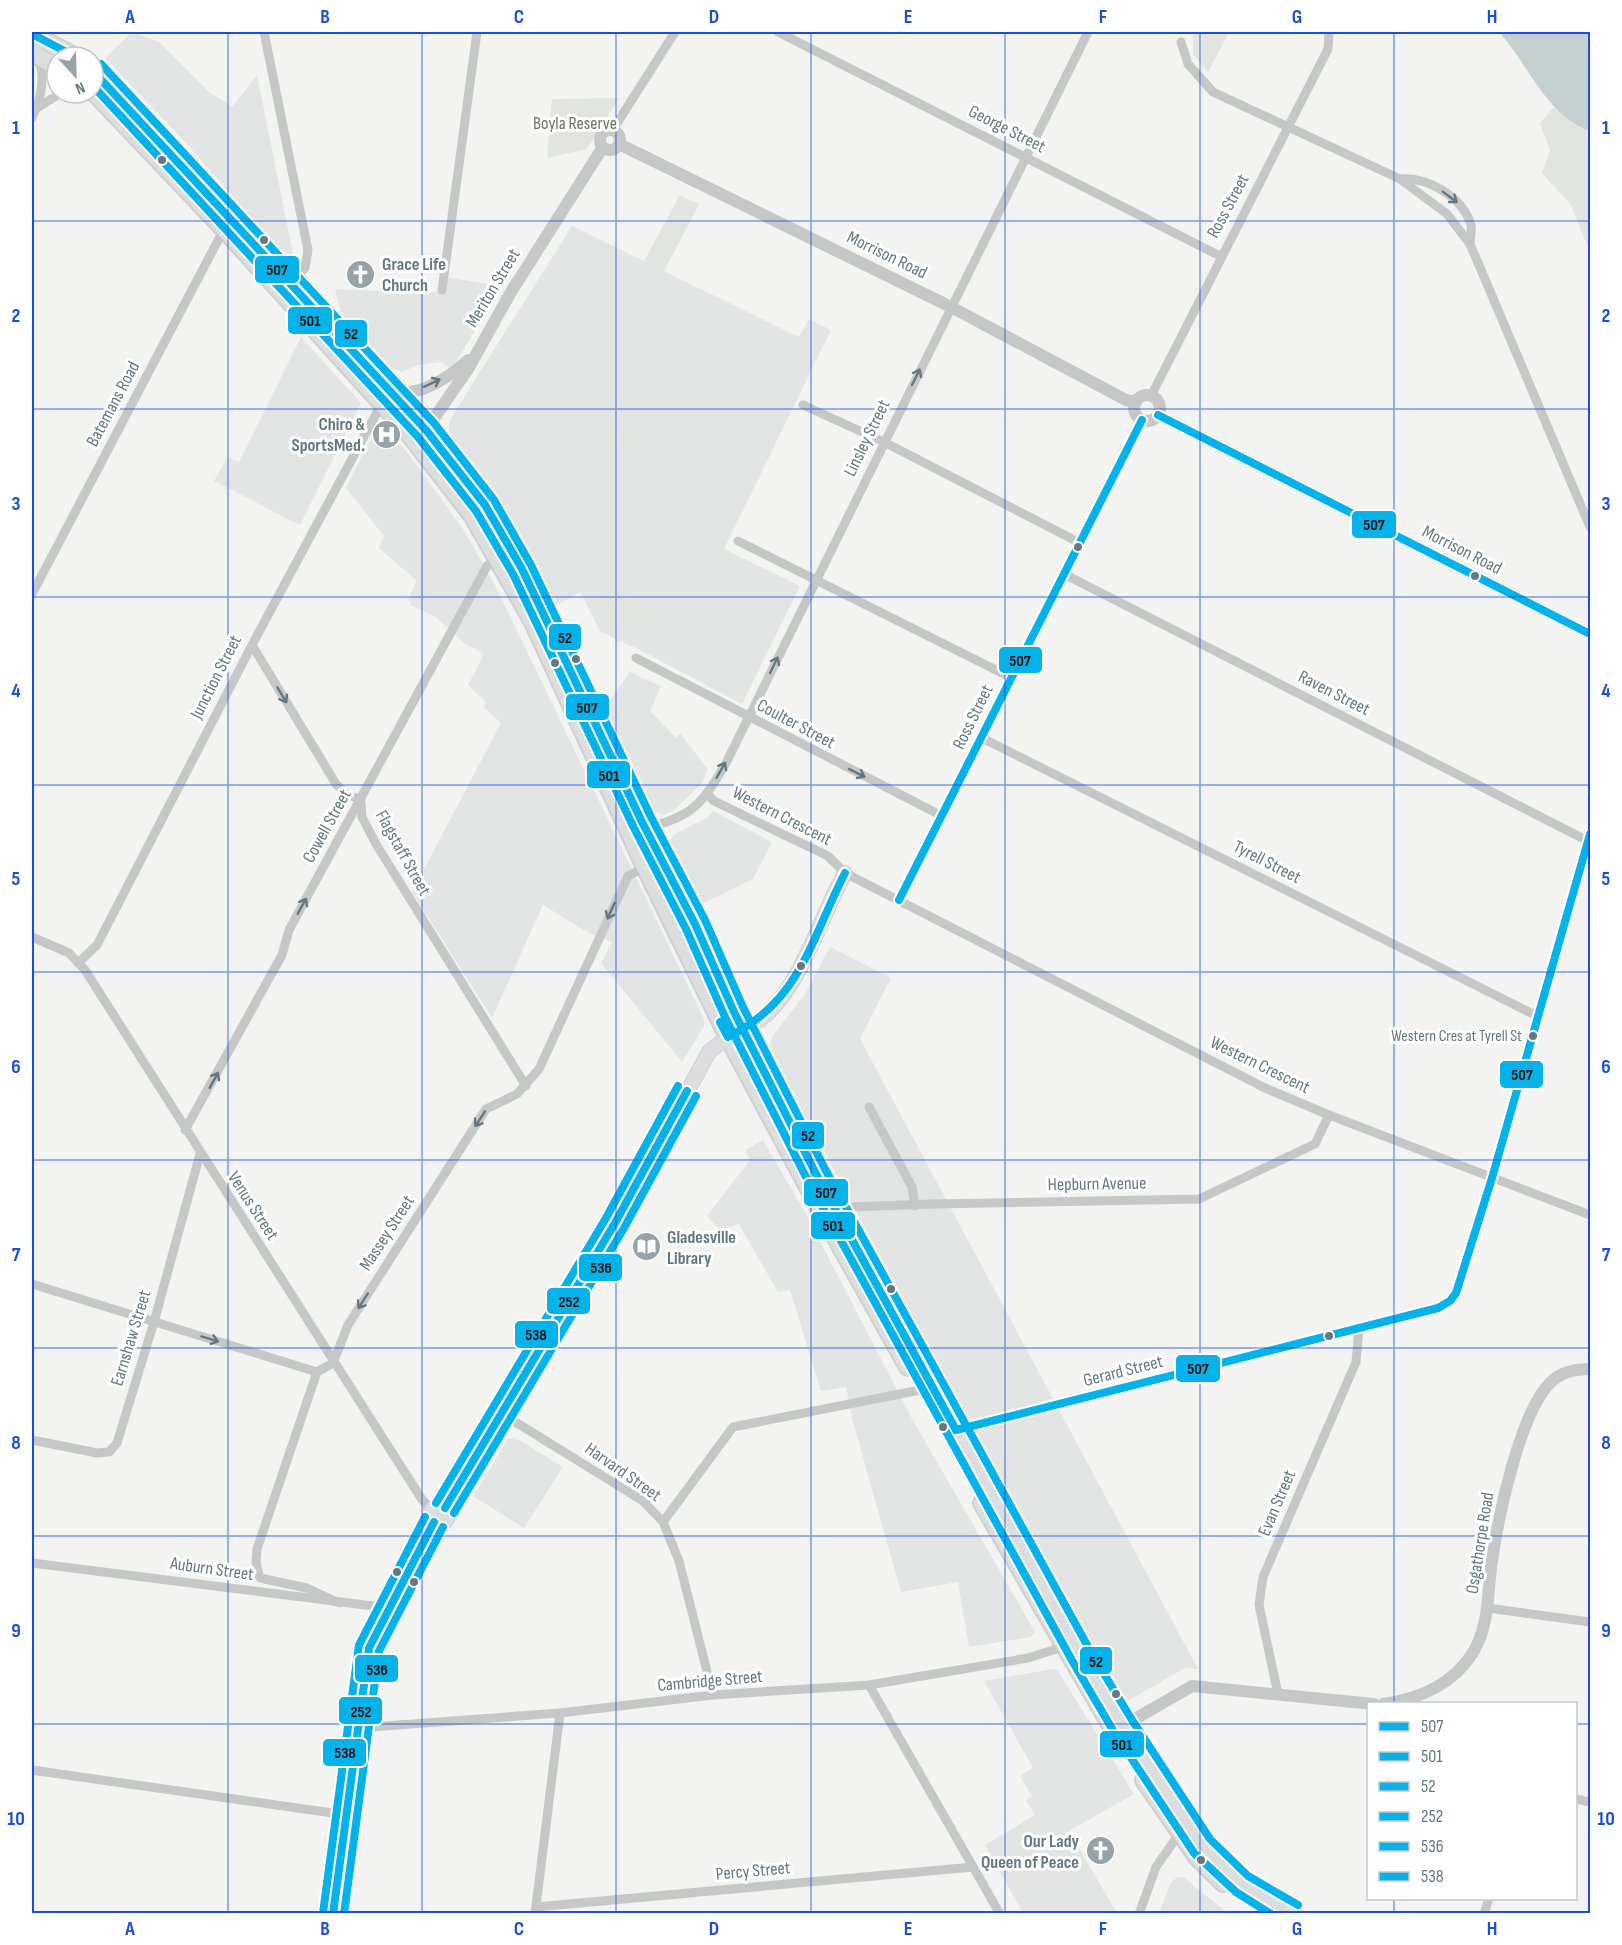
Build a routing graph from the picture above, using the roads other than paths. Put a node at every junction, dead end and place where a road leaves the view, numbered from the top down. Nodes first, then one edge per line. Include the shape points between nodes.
1 (264, 32) edge
2 (477, 32) edge
3 (675, 32) edge
4 (778, 32) edge
5 (1088, 32) edge
6 (1329, 32) edge
7 (32, 34) edge
8 (1181, 42) dead end
9 (53, 45) edge
10 (35, 55) edge
11 (105, 84) edge
12 (45, 103) edge
13 (105, 104) edge
14 (37, 108) junction
15 (32, 118) edge
16 (1289, 127) junction
17 (612, 131) junction
18 (619, 144) junction
19 (603, 147) junction
20 (1026, 157) junction
21 (1400, 179) junction
22 (224, 229) junction
23 (1470, 244) junction
24 (1220, 256) junction
25 (290, 283) junction
26 (442, 290) dead end
27 (951, 307) junction
28 (474, 356) junction
29 (383, 395) junction
30 (1151, 396) junction
31 (1136, 402) junction
32 (803, 405) dead end
33 (1158, 415) junction
34 (1142, 420) junction
35 (406, 430) junction
36 (426, 430) junction
37 (884, 442) junction
38 (1590, 527) edge
39 (738, 541) dead end
40 (1080, 543) junction
41 (504, 551) junction
42 (1064, 574) junction
43 (815, 580) junction
44 (32, 594) edge
45 (1590, 634) edge
46 (252, 645) junction
47 (636, 658) dead end
48 (1010, 677) junction
49 (748, 718) junction
50 (982, 738) junction
51 (707, 794) junction
52 (361, 799) junction
53 (942, 816) junction
54 (645, 828) junction
55 (1589, 838) edge
56 (645, 867) junction
57 (845, 873) junction
58 (899, 900) junction
59 (32, 937) edge
60 (78, 963) junction
61 (1537, 1016) junction
62 (736, 1033) junction
63 (526, 1086) junction
64 (869, 1107) dead end
65 (1329, 1115) junction
66 (184, 1130) junction
67 (200, 1154) junction
68 (1492, 1178) junction
69 (915, 1206) junction
70 (835, 1211) junction
71 (1590, 1215) edge
72 (32, 1284) edge
73 (154, 1322) junction
74 (1359, 1329) junction
75 (333, 1363) junction
76 (1590, 1369) edge
77 (317, 1372) junction
78 (921, 1390) junction
79 (501, 1413) junction
80 (956, 1430) junction
81 (32, 1440) edge
82 (437, 1513) junction
83 (663, 1522) junction
84 (32, 1563) edge
85 (339, 1603) junction
86 (389, 1608) junction
87 (1488, 1608) junction
88 (1590, 1622) edge
89 (1063, 1647) junction
90 (869, 1685) junction
91 (1278, 1694) junction
92 (713, 1695) junction
93 (1391, 1702) edge
94 (1367, 1703) edge
95 (560, 1713) junction
96 (1123, 1726) junction
97 (357, 1728) junction
98 (32, 1770) edge
99 (346, 1815) junction
100 (1183, 1830) junction
101 (973, 1867) junction
102 (535, 1910) edge
103 (333, 1914) edge
104 (1000, 1914) edge
105 (1139, 1914) edge
106 (1268, 1914) edge
107 (1293, 1914) edge

1 - 25 street via 308,250 305,268
2 - 26 street
3 - 17 street
4 - 20 street, George Street
5 - 20 street, Linsley Street
6 - 16 street, Ross Street via 1328,49
7 - 9 highway
8 - 16 street via 1188,64 1213,92
10 - 14 street via 43,75
11 - 25 highway
12 - 14 street
13 - 22 highway
14 - 15 street
16 - 21 street
16 - 24 street, Ross Street
17 - 18 street via 620,138
17 - 19 street via 602,135
18 - 19 street via 612,150
18 - 27 street, Morrison Road
19 - 28 street, Meriton Street
20 - 24 street, George Street
20 - 27 street, Linsley Street
21 - 23 street via 1447,214
21 -> 23 street via 1417,178 1460,205 1471,226
22 - 29 highway
22 - 44 street, Batemans Road
23 - 38 street
24 - 30 street, Ross Street
25 - 29 highway
27 - 31 street, Morrison Road
37 -> 27 street, Linsley Street
29 -> 28 street via 411,392 456,372
28 - 36 street, Meriton Street
29 - 35 highway
29 - 36 highway
29 - 46 street, Junction Street
30 - 31 street
30 - 33 street via 1160,405
31 - 34 street via 1136,414
32 - 37 street
33 - 34 street via 1149,421
33 - 45 street, Morrison Road
34 - 40 street, Ross Street
35 - 36 street
35 - 41 highway
36 - 41 highway via 485,505
37 - 40 street
37 - 43 street, Linsley Street
39 - 43 street
40 - 42 street, Ross Street
41 - 52 street, Cowell Street via 483,572
41 - 54 highway
41 - 56 highway
42 - 48 street, Ross Street
42 - 55 street, Raven Street
43 - 48 street
49 -> 43 street, Linsley Street
46 -> 52 street, Flagstaff Street via 336,784 347,795
46 - 60 street, Junction Street via 97,945
47 - 49 street, Coulter Street
48 - 50 street, Ross Street
51 -> 49 street, Linsley Street
49 -> 53 street, Coulter Street
50 - 53 street, Ross Street
50 - 61 street, Tyrell Street
51 - 54 street, Linsley Street via 681,818
51 - 57 street, Western Crescent via 714,801 828,856
52 - 63 street, Flagstaff Street via 362,817 376,844
66 -> 52 street, Cowell Street via 282,955 289,930
53 - 58 street, Ross Street
54 - 62 highway via 695,924
55 - 61 street
56 - 62 highway
56 -> 63 street, Massey Street via 628,876 551,1046
57 - 58 street, Western Crescent
57 - 62 main road via 782,995 767,1014
58 - 65 street, Western Crescent via 1265,1088
59 - 60 street, Venus Street via 69,953
60 - 66 street, Venus Street
61 - 68 street
62 - 70 highway
62 - 78 highway via 827,1224
62 - 79 main road via 709,1052 615,1223
63 -> 75 street, Massey Street via 486,1109 348,1325
64 - 69 street via 912,1187
65 - 68 street, Western Crescent
65 - 69 street, Hepburn Avenue via 1315,1144 1199,1199
66 - 67 street, Venus Street
67 - 73 street, Earnshaw Street
67 - 75 street, Venus Street
68 - 71 street, Western Crescent
68 - 74 street, Gerard Street via 1450,1302
69 - 70 street, Hepburn Avenue
70 - 80 highway
72 - 73 street
73 -> 77 street
73 - 81 street, Earnshaw Street via 113,1448 97,1453
74 - 80 street, Gerard Street
74 - 91 street, Evan Street via 1356,1362 1263,1577 1258,1605
75 - 77 street
75 - 82 street, Venus Street via 421,1498
76 - 87 street, Osgathorpe Road via 1558,1376 1539,1398 1519,1446 1501,1509
77 - 85 street via 255,1562 260,1578 307,1588
78 - 83 street via 733,1427
78 - 89 highway
79 - 82 main road
79 - 83 street, Harvard Street via 643,1501
80 - 96 highway
82 - 86 main road
83 - 92 street, Harvard Street via 679,1561
84 - 85 street, Auburn Street
85 - 86 street, Auburn Street
86 - 97 main road via 369,1648
87 - 88 street
87 - 93 street, Osgathorpe Road via 1477,1644 1453,1676 1427,1693
89 - 90 street, Cambridge Street via 1028,1658
89 - 100 highway via 1098,1708
90 - 92 street, Cambridge Street
90 - 101 street
91 - 94 street
91 - 96 street via 1192,1686
92 - 95 street, Cambridge Street
95 - 97 street, Cambridge Street
95 - 102 street
96 - 100 highway
97 - 99 main road
98 - 99 street
99 - 103 main road
100 - 105 street via 1156,1867
100 - 106 highway via 1213,1874
100 - 107 highway via 1227,1872
101 - 102 street, Percy Street
101 - 104 street

